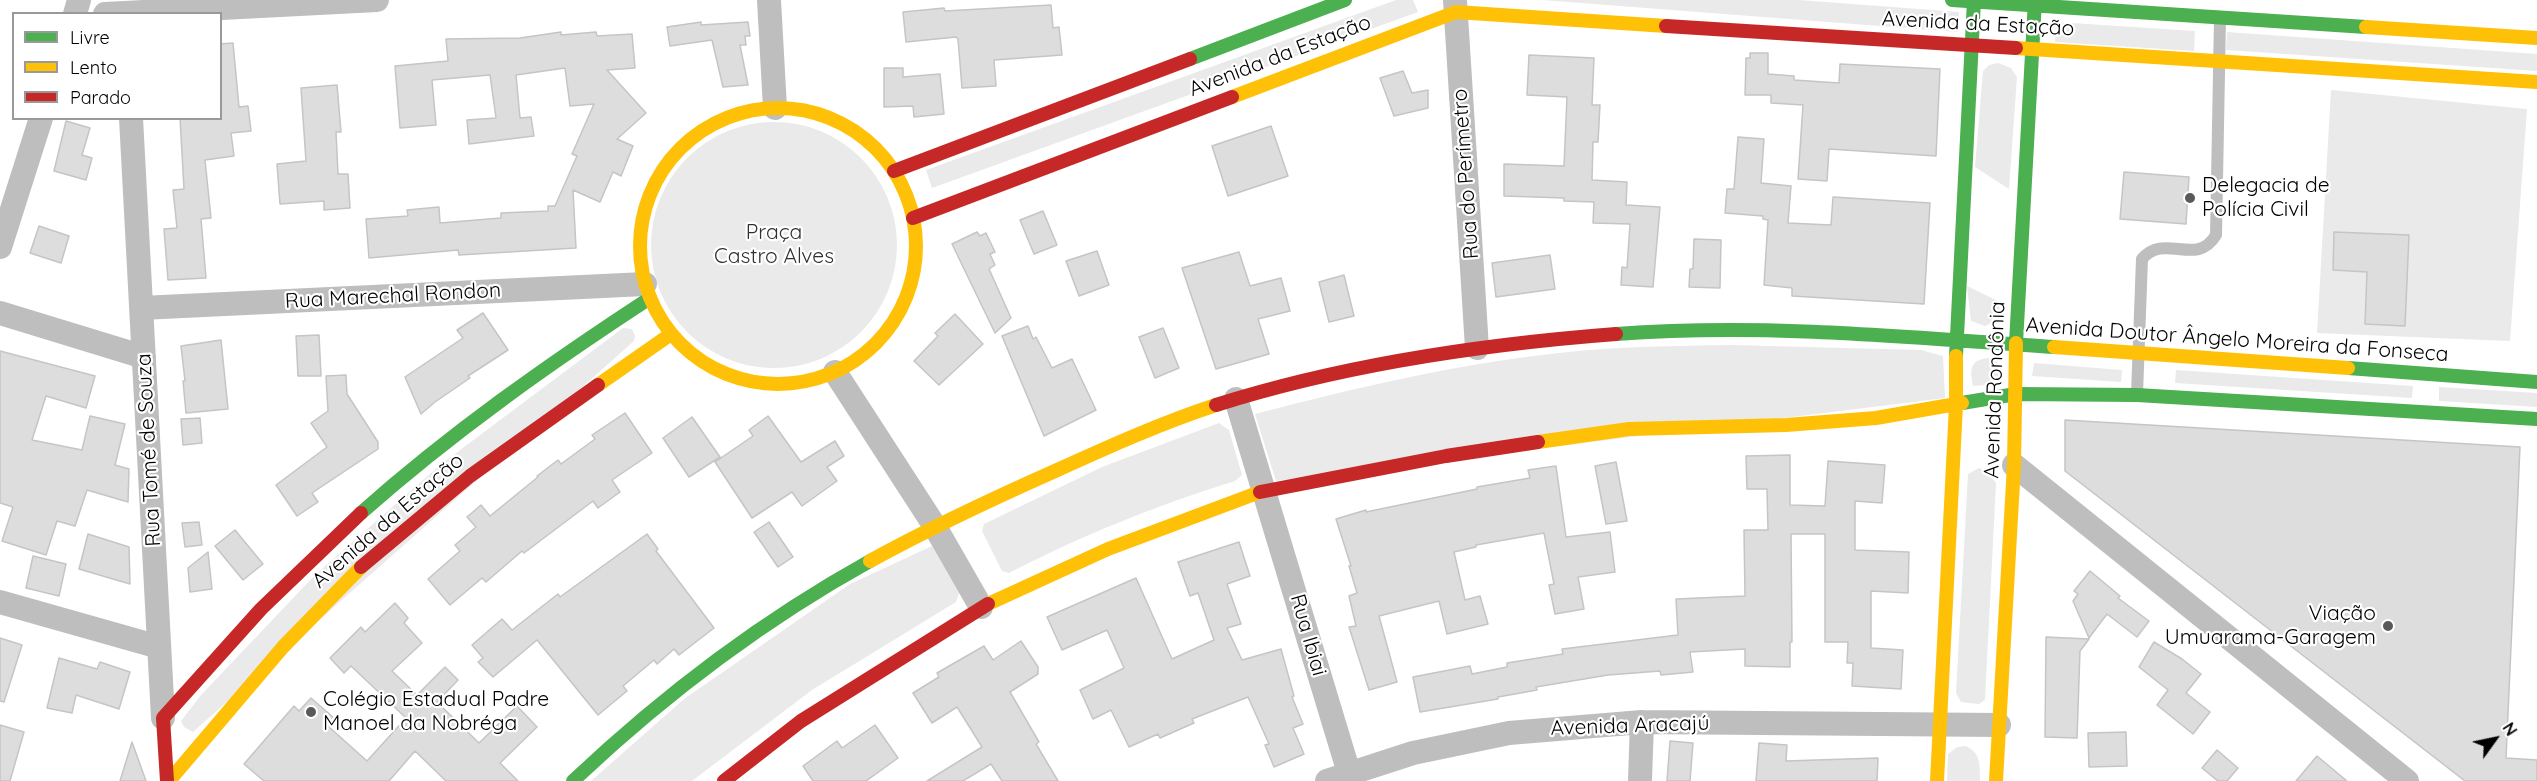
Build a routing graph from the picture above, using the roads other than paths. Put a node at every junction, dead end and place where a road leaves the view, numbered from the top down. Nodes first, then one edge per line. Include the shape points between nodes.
1 (377, 0) edge
2 (769, 0) edge
3 (1345, 0) edge
4 (1951, 0) edge
5 (1974, 1) edge
6 (2035, 3) edge
7 (1455, 6) edge
8 (121, 10) edge
9 (2220, 17) junction
10 (2537, 38) edge
11 (1971, 45) junction
12 (2032, 48) junction
13 (2220, 61) junction
14 (2537, 82) edge
15 (775, 108) junction
16 (40, 120) edge
17 (131, 120) edge
18 (894, 171) junction
19 (913, 218) junction
20 (0, 247) edge
21 (647, 291) junction
22 (141, 308) junction
23 (0, 313) edge
24 (671, 334) junction
25 (1956, 340) junction
26 (2016, 345) junction
27 (1477, 348) junction
28 (2137, 354) junction
29 (144, 357) junction
30 (835, 372) junction
31 (2537, 382) edge
32 (2016, 394) junction
33 (2137, 395) junction
34 (1236, 399) junction
35 (1956, 405) junction
36 (2537, 419) edge
37 (2014, 465) junction
38 (1265, 490) junction
39 (934, 525) junction
40 (0, 602) edge
41 (981, 607) junction
42 (159, 647) junction
43 (162, 718) junction
44 (1642, 722) junction
45 (1940, 724) junction
46 (1999, 725) junction
47 (1341, 778) edge
48 (168, 781) edge
49 (573, 781) edge
50 (724, 781) edge
51 (1640, 781) edge
52 (1937, 781) edge
53 (1996, 781) edge
54 (2407, 781) edge

1 - 8 street
2 - 15 street
3 - 18 street, Avenida da Estação
4 - 5 street, Avenida da Estação
5 - 6 street, Avenida da Estação
5 - 11 street, Avenida Rondônia
6 - 9 street, Avenida da Estação
6 - 12 street, Avenida Rondônia
7 - 11 street, Avenida da Estação
7 - 19 street, Avenida da Estação
7 - 27 street, Rua do Perímetro
9 - 10 street, Avenida da Estação
9 - 13 lane
11 - 12 street, Avenida da Estação
11 - 25 street, Avenida Rondônia
12 - 13 street, Avenida da Estação
12 - 26 street, Avenida Rondônia
13 - 14 street, Avenida da Estação
13 - 28 lane via 2216,235 2211,245 2200,251 2156,248 2142,259
15 - 18 street via 821,114 842,124 862,137
15 - 21 street via 747,111 712,124 675,153 658,175 640,228 640,256
16 - 20 street
17 - 22 street, Rua Tomé de Souza
18 - 19 street
19 - 30 street via 914,271 903,305 878,342
21 - 22 street, Rua Marechal Rondon
21 - 24 street
21 - 43 street, Avenida da Estação via 492,405 377,497 293,576
22 - 29 street, Rua Tomé de Souza
23 - 29 street
24 - 30 street via 710,366 747,381 776,385 806,382
24 - 48 street, Avenida da Estação via 459,483 356,571 276,654
25 - 26 street, Avenida Doutor Ângelo Moreira da Fonseca
25 - 27 street, Avenida Doutor Ângelo Moreira da Fonseca via 1764,330 1629,333
25 - 35 street, Avenida Rondônia
26 - 28 street, Avenida Doutor Ângelo Moreira da Fonseca
26 - 32 street, Avenida Rondônia
27 - 34 street, Avenida Doutor Ângelo Moreira da Fonseca via 1320,377
28 - 31 street, Avenida Doutor Ângelo Moreira da Fonseca via 2427,379
28 - 33 lane
29 - 42 street, Rua Tomé de Souza
30 - 39 street
32 - 33 street
32 - 35 street
32 - 37 street, Avenida Rondônia
33 - 36 street via 2425,406
34 - 38 street, Rua Ibiai
34 - 39 street, Avenida Doutor Ângelo Moreira da Fonseca via 1150,429
35 - 38 street via 1876,418 1786,425 1629,429 1446,456
35 - 45 street, Avenida Rondônia
37 - 46 street, Avenida Rondônia
37 - 54 street
38 - 41 street via 1108,549
38 - 47 street, Rua Ibiai
39 - 41 street
39 - 49 street, Avenida Doutor Ângelo Moreira da Fonseca via 810,594 737,642 668,694
40 - 42 street
41 - 50 street via 801,721
42 - 43 street, Rua Tomé de Souza
43 - 48 street, Rua Tomé de Souza
44 - 45 street, Avenida Aracajú
44 - 47 street, Avenida Aracajú via 1509,733 1413,753
44 - 51 street
45 - 46 street, Avenida Aracajú
45 - 52 street, Avenida Rondônia
46 - 53 street, Avenida Rondônia

